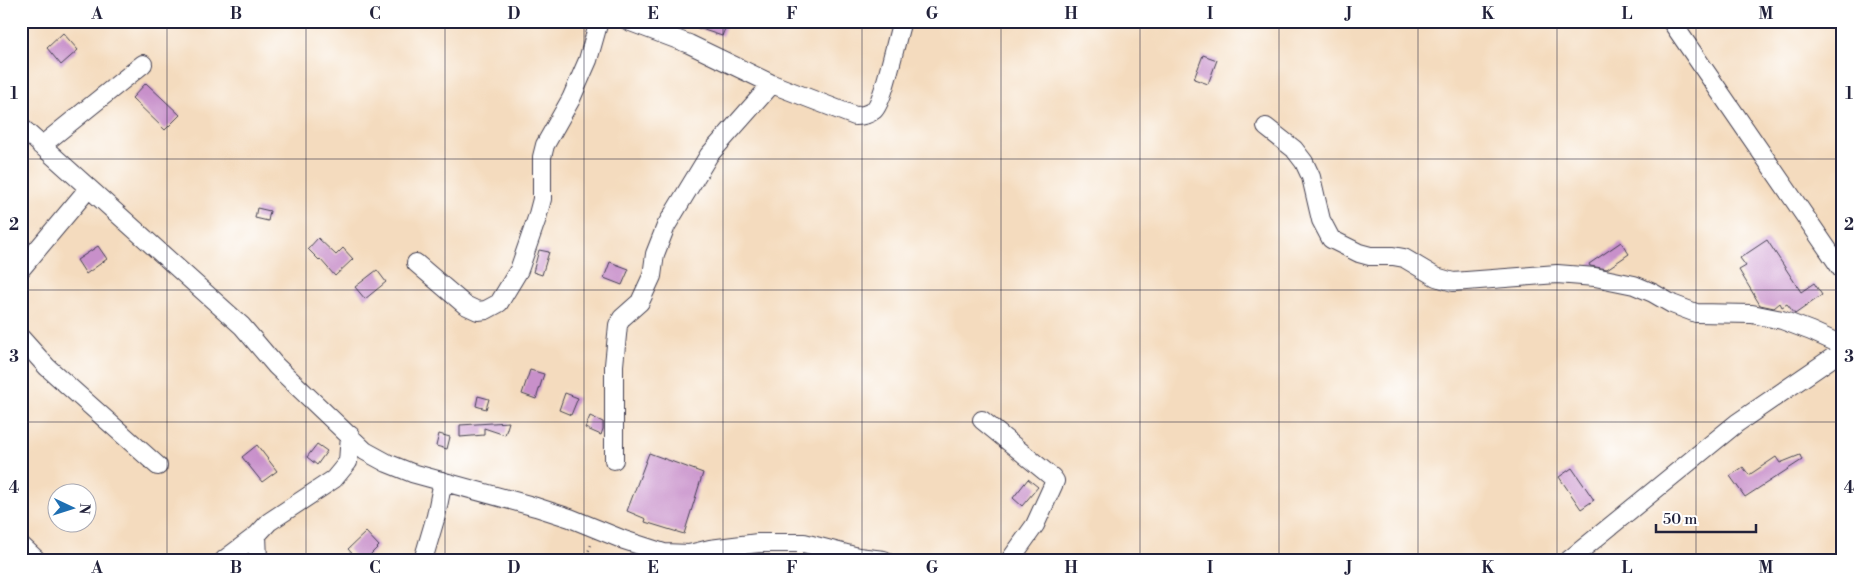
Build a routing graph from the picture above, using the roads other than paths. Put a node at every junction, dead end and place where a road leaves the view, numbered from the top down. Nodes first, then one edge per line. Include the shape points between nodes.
1 (599, 21) edge
2 (628, 21) edge
3 (902, 21) edge
4 (1671, 21) edge
5 (143, 64) dead end
6 (772, 84) junction
7 (21, 127) edge
8 (1266, 127) dead end
9 (41, 146) junction
10 (88, 189) junction
11 (416, 263) dead end
12 (21, 269) edge
13 (1842, 270) edge
14 (21, 338) edge
15 (1842, 345) edge
16 (1842, 351) edge
17 (982, 420) dead end
18 (350, 435) junction
19 (614, 460) dead end
20 (158, 466) dead end
21 (443, 481) junction
22 (257, 535) junction
23 (21, 545) edge
24 (36, 559) edge
25 (224, 560) edge
26 (258, 560) edge
27 (423, 560) edge
28 (884, 560) edge
29 (1010, 560) edge
30 (1569, 560) edge

1 - 11 street via 588,60 545,145 542,200 519,270 499,302 486,310 471,308
2 - 6 street via 689,44
3 - 6 street via 884,89 875,109 866,115 855,116
4 - 13 street
5 - 9 street
6 - 19 street via 709,155 666,226 655,254 652,276 640,302 618,325 614,365
7 - 9 street
8 - 15 street via 1294,149 1304,162 1321,220 1331,239 1359,253 1404,258 1436,277 1453,282 1557,274 1596,277 1634,285 1696,313 1752,314 1782,320
9 - 10 street
10 - 12 street
10 - 18 street via 242,326 276,366
14 - 20 street via 46,367
16 - 30 street via 1737,423
17 - 29 street via 1055,481 1035,525
18 - 21 street via 365,451 387,463
18 - 22 street via 348,462 334,479 269,522
21 - 27 street
21 - 28 street via 570,518 664,553 689,554 758,544 804,543
22 - 25 street
22 - 26 street
23 - 24 street

